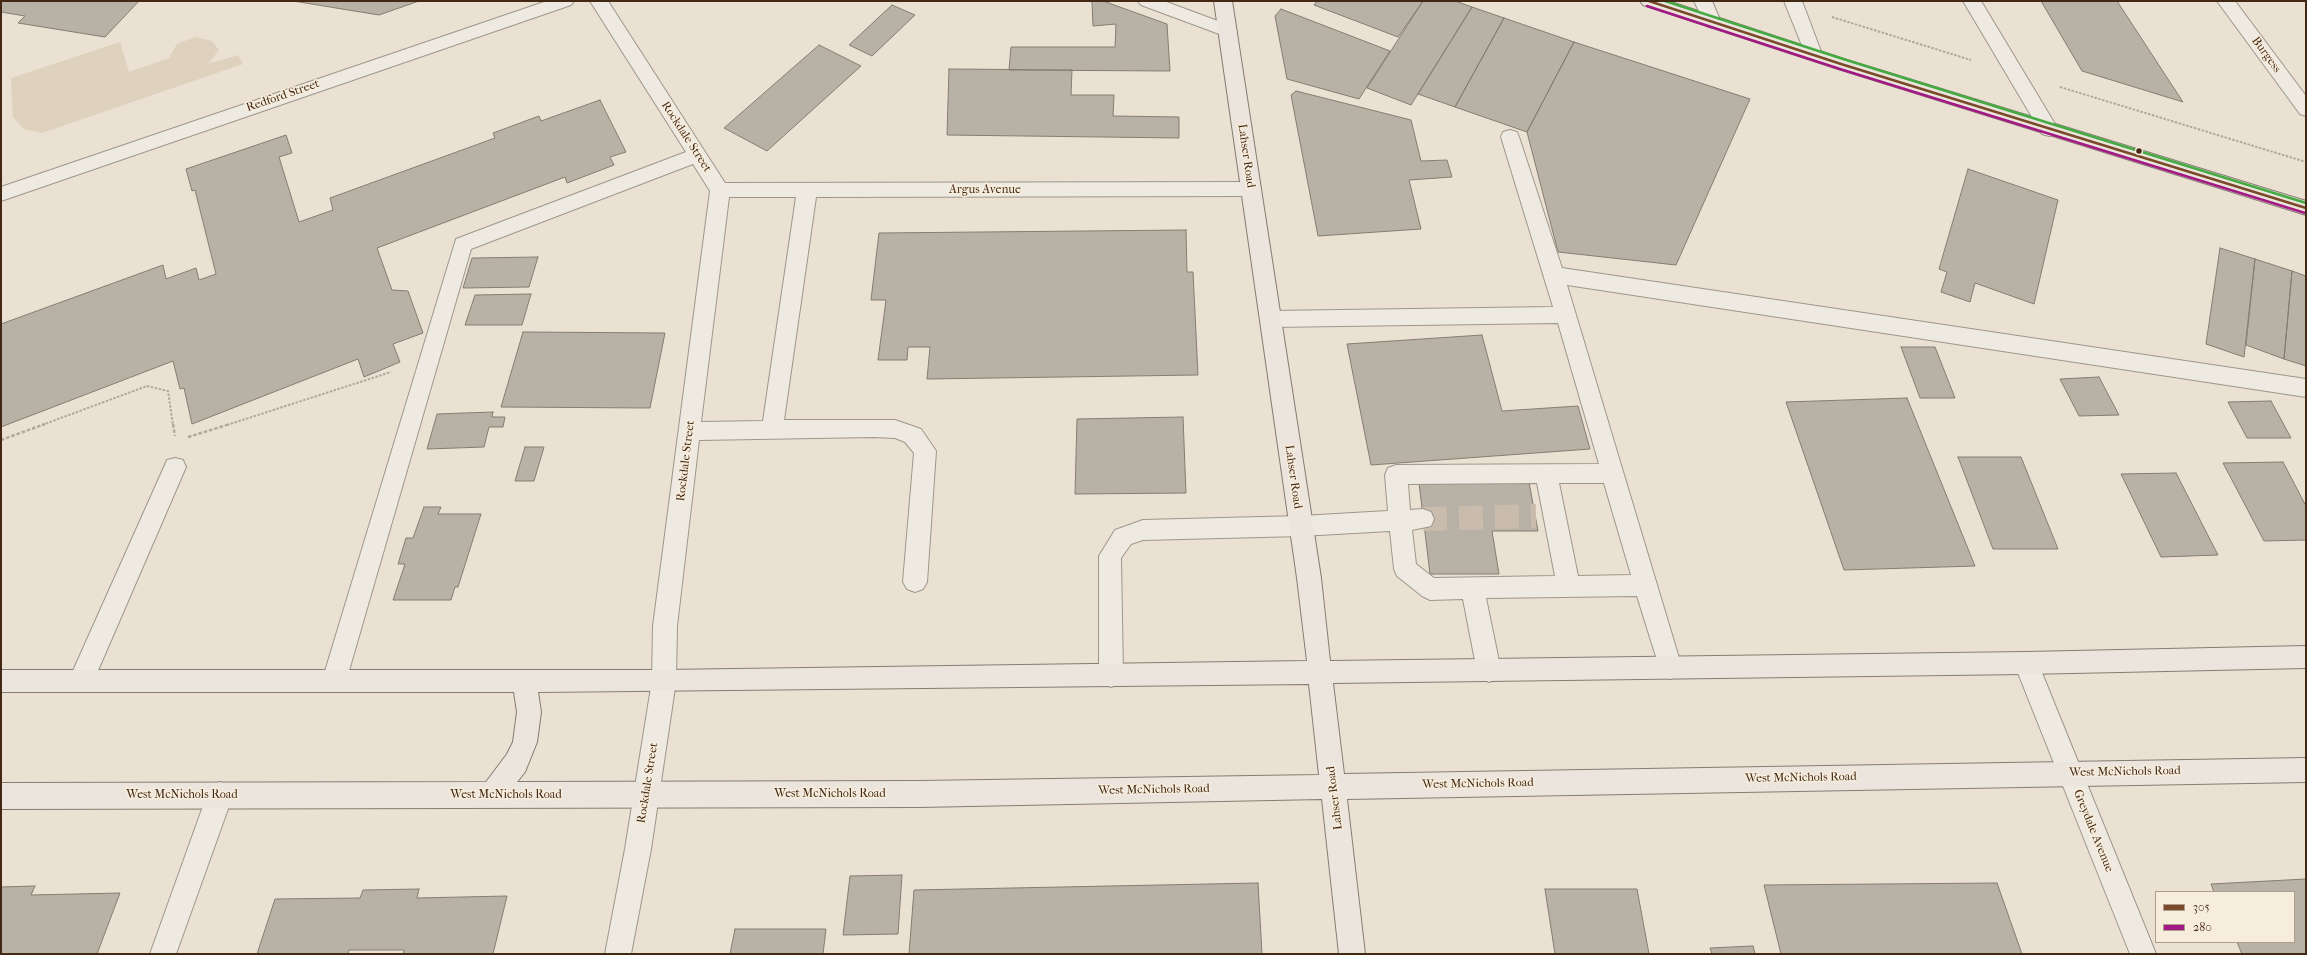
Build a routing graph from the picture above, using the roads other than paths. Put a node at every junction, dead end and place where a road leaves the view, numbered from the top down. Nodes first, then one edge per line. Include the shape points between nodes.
1 (565, 1) edge
2 (599, 1) edge
3 (1147, 1) edge
4 (1223, 1) edge
5 (1649, 1) edge
6 (1703, 1) edge
7 (1793, 1) edge
8 (1972, 1) edge
9 (2226, 1) edge
10 (1712, 22) junction
11 (1228, 31) junction
12 (1813, 54) junction
13 (2306, 109) edge
14 (2049, 129) junction
15 (1510, 137) dead end
16 (697, 155) junction
17 (1250, 189) junction
18 (720, 190) junction
19 (806, 190) junction
20 (1, 194) edge
21 (2306, 208) edge
22 (1554, 275) junction
23 (1566, 315) junction
24 (1270, 319) junction
25 (2306, 388) edge
26 (772, 429) junction
27 (690, 431) junction
28 (175, 467) dead end
29 (1546, 473) junction
30 (1612, 473) junction
31 (1412, 519) junction
32 (1301, 526) junction
33 (915, 582) dead end
34 (1568, 586) junction
35 (1644, 586) junction
36 (1472, 589) junction
37 (2306, 658) edge
38 (2026, 663) junction
39 (1670, 668) junction
40 (1489, 671) junction
41 (1320, 674) junction
42 (1111, 676) junction
43 (1, 681) edge
44 (81, 681) junction
45 (334, 681) junction
46 (524, 681) junction
47 (664, 681) junction
48 (2306, 770) edge
49 (2070, 772) junction
50 (1334, 787) junction
51 (645, 794) junction
52 (220, 795) junction
53 (492, 795) junction
54 (1, 796) edge
55 (163, 954) edge
56 (618, 954) edge
57 (1352, 954) edge
58 (2143, 954) edge

1 - 20 street, Redford Street
2 - 16 street, Rockdale Street
3 - 11 street
4 - 11 main road, Lahser Road
5 - 10 main road
6 - 10 street
7 - 12 street
8 - 14 street
9 - 13 street, Burgess
10 - 12 main road
11 - 17 main road, Lahser Road
12 - 14 main road
14 - 21 main road
15 - 22 street
16 - 18 street, Rockdale Street
16 - 45 street via 463,244
17 - 19 street, Argus Avenue
17 - 24 main road, Lahser Road
18 - 19 street, Argus Avenue
18 - 27 street, Rockdale Street
19 - 26 street
22 - 23 street
22 - 25 street
23 - 24 street
23 - 30 street
24 - 32 main road, Lahser Road
26 - 27 street
26 - 33 street via 874,428 894,429 912,435 924,451
27 - 47 street, Rockdale Street via 665,626
28 - 44 street
29 - 30 street
29 - 31 street via 1396,475
29 - 34 street via 1545,516
30 - 35 street
31 - 32 street
31 - 36 street via 1405,569 1430,589
32 - 41 main road, Lahser Road
32 - 42 street via 1142,530 1123,537 1110,556
34 - 35 street
34 - 36 street
35 - 39 street
36 - 40 street
37 - 38 main road
38 - 39 main road
38 - 49 street, Greydale Avenue
39 - 40 main road
40 - 41 main road
41 - 42 main road
41 - 50 main road, Lahser Road
42 - 47 main road
43 - 44 main road
44 - 45 main road
45 - 46 main road
46 - 47 main road
46 - 53 main road via 529,712 525,742 516,763
47 - 51 street, Rockdale Street
48 - 49 main road, West McNichols Road
49 - 50 main road, West McNichols Road
49 - 58 street, Greydale Avenue
50 - 51 main road, West McNichols Road via 919,794
50 - 57 main road, Lahser Road
51 - 53 main road, West McNichols Road
51 - 56 street, Rockdale Street via 638,849
52 - 53 main road, West McNichols Road
52 - 54 main road, West McNichols Road
52 - 55 street

